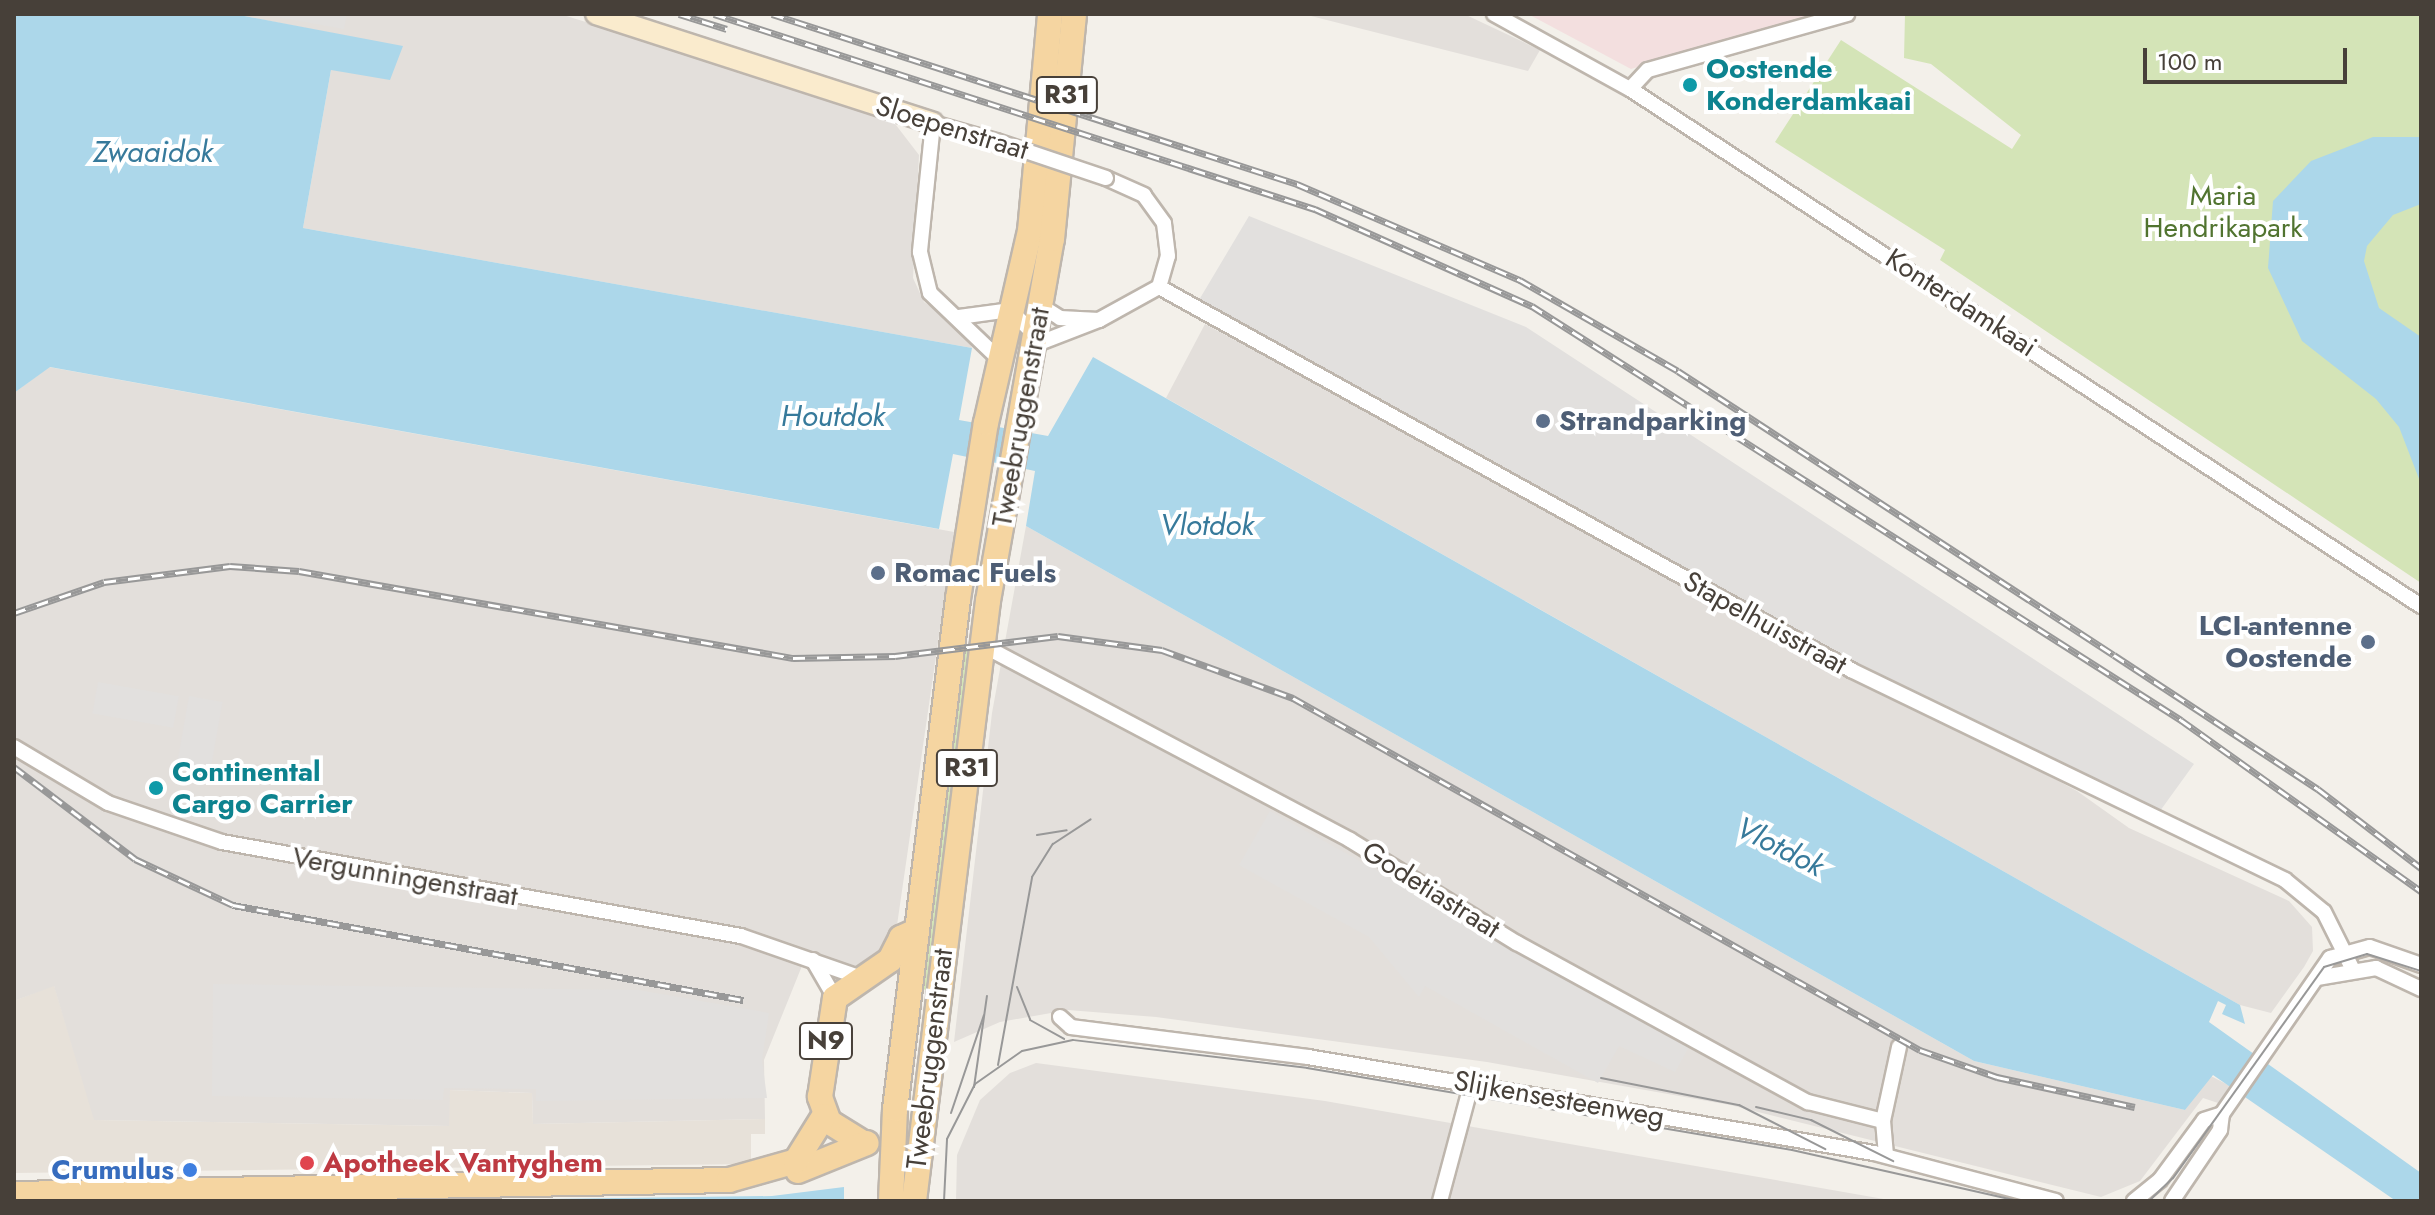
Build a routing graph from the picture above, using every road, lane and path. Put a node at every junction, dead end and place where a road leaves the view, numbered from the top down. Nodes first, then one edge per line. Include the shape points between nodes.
1 (596, 14) edge
2 (1050, 14) edge
3 (1074, 14) edge
4 (1494, 14) edge
5 (1847, 14) edge
6 (1630, 89) junction
7 (933, 123) junction
8 (1159, 287) junction
9 (1041, 306) junction
10 (1010, 310) junction
11 (959, 317) junction
12 (1099, 320) junction
13 (1034, 339) junction
14 (999, 359) junction
15 (958, 599) junction
16 (988, 601) junction
17 (2421, 606) edge
18 (982, 645) junction
19 (14, 747) edge
20 (916, 931) junction
21 (2348, 951) junction
22 (812, 960) junction
23 (2421, 965) edge
24 (2352, 968) junction
25 (859, 977) junction
26 (2317, 978) junction
27 (909, 988) junction
28 (2421, 989) edge
29 (835, 998) junction
30 (1060, 1017) dead end
31 (1899, 1047) dead end
32 (930, 1050) junction
33 (1471, 1085) junction
34 (2222, 1114) junction
35 (824, 1116) junction
36 (1883, 1121) junction
37 (920, 1131) junction
38 (893, 1139) junction
39 (863, 1143) junction
40 (1886, 1155) junction
41 (762, 1175) junction
42 (14, 1194) edge
43 (891, 1201) edge
44 (914, 1201) edge
45 (1440, 1201) edge
46 (2056, 1201) edge
47 (2134, 1201) edge
48 (2172, 1201) edge

1 - 7 street, Sloepenstraat
2 - 10 main road, Tweebruggenstraat / R31 via 1030,231
3 - 9 main road, Tweebruggenstraat / R31
4 - 6 street, Konterdamkaai
5 - 6 street via 1648,70
6 - 17 street, Konterdamkaai
7 - 8 street, Sloepenstraat, bridge via 1144,195 1164,223 1168,256
7 - 11 street via 921,267 930,293
8 - 12 street
8 - 21 street, Stapelhuisstraat via 1851,670 2285,880 2324,912
9 - 12 street via 1060,318
9 - 13 main road, Tweebruggenstraat / R31
10 - 11 street
10 - 13 street
10 - 14 main road, Tweebruggenstraat / R31
11 - 14 street
12 - 13 street via 1073,335
13 - 16 main road, Tweebruggenstraat / R31
14 - 15 main road, Tweebruggenstraat / R31
15 - 16 street via 970,592
15 - 20 main road, Tweebruggenstraat / R31
16 - 18 main road, Tweebruggenstraat / R31
18 - 32 main road, Tweebruggenstraat / R31
18 - 36 street, Godetiastraat via 1337,832 1517,943 1808,1102
19 - 22 street, Vergunningenstraat via 108,803 222,842 741,936
20 - 25 main road, Tweebruggenstraat / N9 via 901,938 890,960
20 - 27 main road, Tweebruggenstraat / R31
21 - 23 street via 2391,949
21 - 24 street, Stapelhuisstraat
21 - 26 street via 2330,958
22 - 25 street, Vergunningenstraat
22 - 29 street
24 - 26 street
24 - 28 street via 2391,971
25 - 27 main road, N9 via 892,979
25 - 29 main road, Tweebruggenstraat / N9
26 - 34 street
27 - 32 main road
27 - 38 main road, Tweebruggenstraat / R31
29 - 35 main road, N9 via 820,1086
30 - 33 street, Slijkensesteenweg via 1071,1027
31 - 36 street
32 - 37 main road, Tweebruggenstraat / R31
33 - 40 street, Slijkensesteenweg
33 - 45 street
34 - 47 street via 2204,1120 2160,1180
34 - 48 street via 2220,1130
35 - 39 main road, Tweebruggenstraat
35 - 41 main road, N9 via 806,1153
36 - 40 street
37 - 38 main road
37 - 44 main road, Tweebruggenstraat
38 - 39 main road
38 - 43 main road, Tweebruggenstraat
39 - 41 main road, N9 via 780,1178
40 - 46 street, Slijkensesteenweg
41 - 42 main road, N9 via 681,1184

